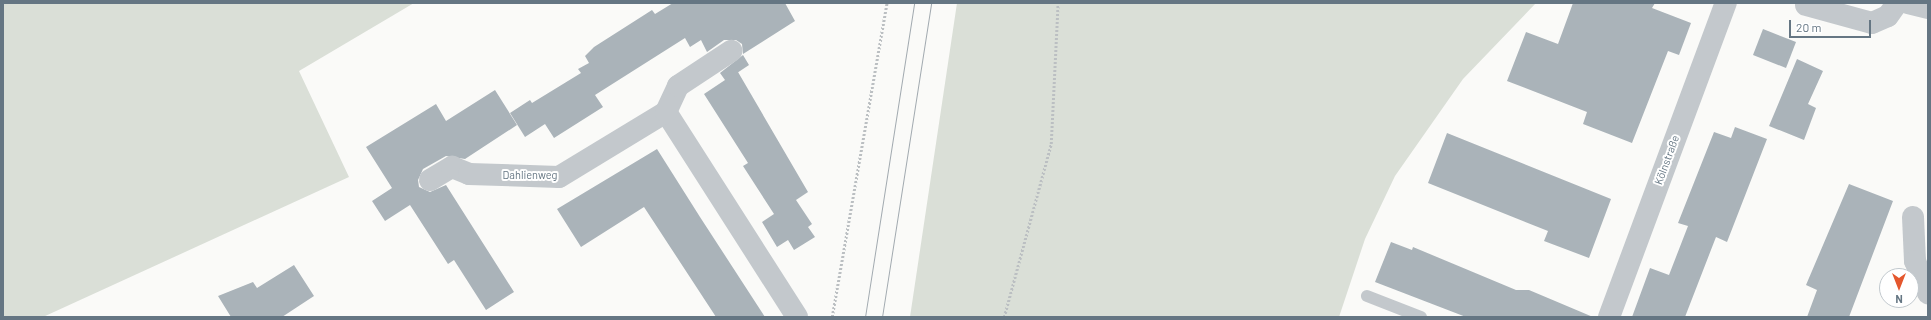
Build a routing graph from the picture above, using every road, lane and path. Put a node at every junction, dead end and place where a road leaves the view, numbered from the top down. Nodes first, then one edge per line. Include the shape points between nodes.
1 (887, 3) edge
2 (1058, 3) edge
3 (1726, 3) edge
4 (1897, 3) edge
5 (1908, 3) edge
6 (1806, 5) dead end
7 (1928, 8) edge
8 (731, 51) dead end
9 (666, 112) junction
10 (430, 180) dead end
11 (1913, 217) dead end
12 (1928, 293) edge
13 (1366, 296) dead end
14 (797, 317) edge
15 (832, 317) edge
16 (1004, 317) edge
17 (1421, 317) edge
18 (1609, 317) edge

1 - 15 path
2 - 16 path via 1051,144
3 - 18 street, Kölnstraße
4 - 6 street via 1888,16 1872,23
5 - 7 street
8 - 9 street via 678,86
9 - 10 street, Dahlienweg via 560,177 469,174 452,167
9 - 14 street
11 - 12 street via 1915,261
13 - 17 lane

